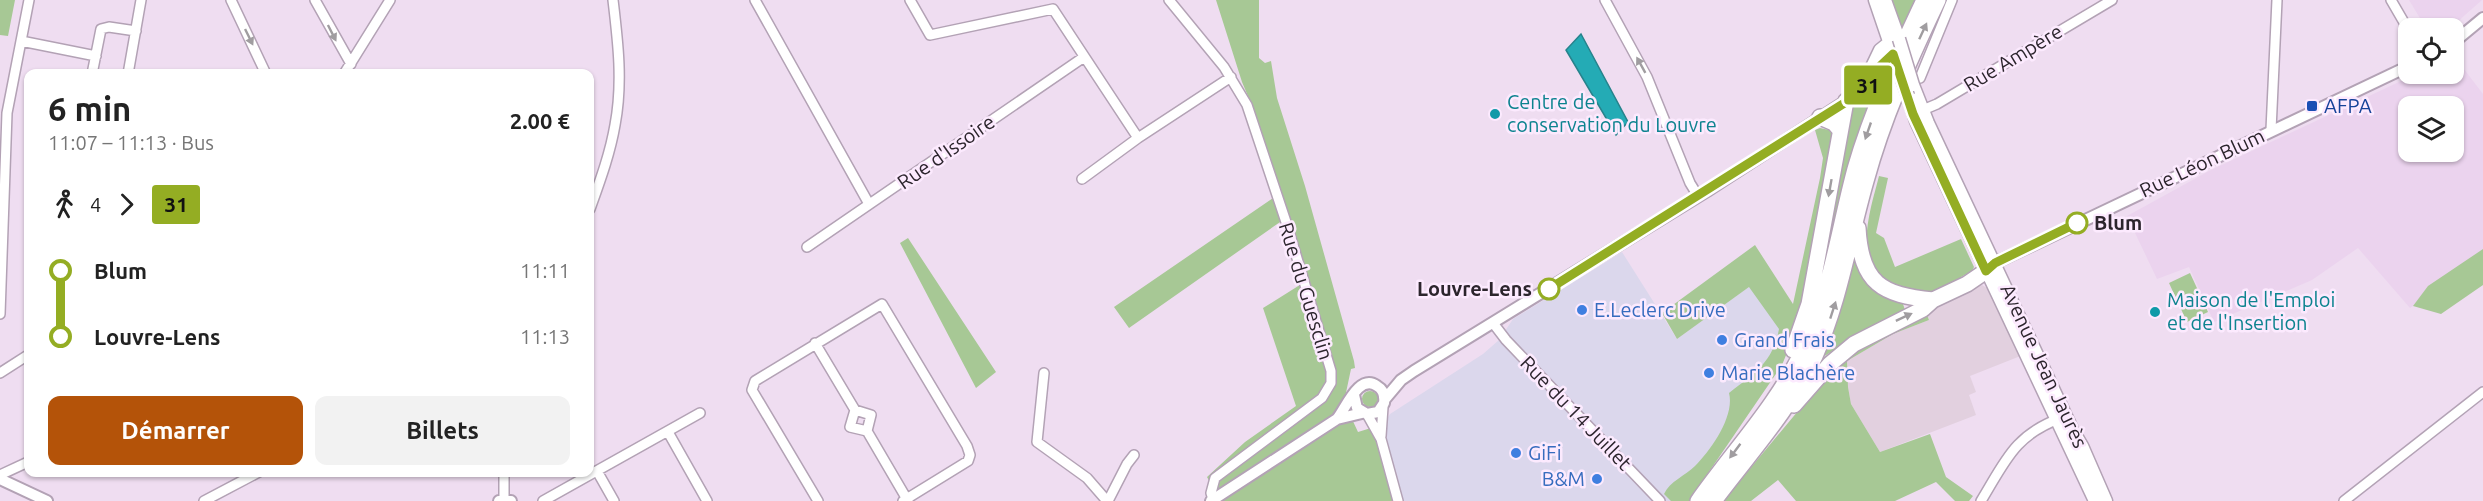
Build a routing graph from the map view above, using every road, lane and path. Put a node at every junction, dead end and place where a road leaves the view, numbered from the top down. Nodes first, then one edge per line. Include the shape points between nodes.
1 (29, 0) edge
2 (141, 0) edge
3 (231, 0) edge
4 (315, 0) edge
5 (390, 0) edge
6 (613, 0) edge
7 (755, 0) edge
8 (910, 0) edge
9 (1047, 0) edge
10 (1169, 0) edge
11 (1605, 0) edge
12 (1875, 0) edge
13 (1885, 0) edge
14 (1924, 0) edge
15 (1938, 0) edge
16 (1952, 0) edge
17 (2112, 0) edge
18 (2277, 0) edge
19 (2391, 0) edge
20 (2096, 4) edge
21 (1053, 9) junction
22 (2401, 18) edge
23 (2483, 18) edge
24 (136, 31) junction
25 (2464, 34) edge
26 (21, 41) junction
27 (1895, 45) junction
28 (96, 56) junction
29 (1084, 57) junction
30 (351, 64) junction
31 (93, 69) edge
32 (129, 69) edge
33 (264, 69) edge
34 (348, 69) edge
35 (2398, 71) edge
36 (1232, 77) junction
37 (1914, 87) junction
38 (1846, 101) junction
39 (1918, 112) junction
40 (1820, 117) junction
41 (1839, 130) junction
42 (2271, 130) junction
43 (1138, 138) junction
44 (1082, 179) dead end
45 (1698, 196) junction
46 (594, 198) edge
47 (870, 204) junction
48 (1858, 216) junction
49 (807, 247) dead end
50 (1991, 267) junction
51 (1934, 300) junction
52 (0, 314) edge
53 (1493, 323) junction
54 (816, 344) junction
55 (24, 358) edge
56 (0, 373) edge
57 (1044, 373) dead end
58 (1401, 380) junction
59 (1378, 386) junction
60 (2483, 392) edge
61 (1354, 396) junction
62 (1384, 403) junction
63 (855, 410) junction
64 (700, 413) dead end
65 (1365, 414) junction
66 (1778, 418) junction
67 (2061, 418) junction
68 (1337, 419) junction
69 (1759, 420) junction
70 (867, 431) junction
71 (668, 432) junction
72 (1381, 439) junction
73 (1134, 455) dead end
74 (24, 464) edge
75 (597, 471) junction
76 (594, 473) edge
77 (0, 477) edge
78 (250, 477) edge
79 (504, 477) edge
80 (586, 477) edge
81 (906, 500) edge
82 (1212, 500) edge
83 (46, 501) edge
84 (204, 501) edge
85 (505, 501) edge
86 (543, 501) edge
87 (614, 501) edge
88 (707, 501) edge
89 (818, 501) edge
90 (1107, 501) edge
91 (1398, 501) edge
92 (1660, 501) edge
93 (1698, 501) edge
94 (1714, 501) edge
95 (1981, 501) edge
96 (2095, 501) edge
97 (2106, 501) edge
98 (2344, 501) edge

1 - 26 street
2 - 24 street
3 -> 33 street
4 -> 30 street
5 - 30 street
6 - 46 street via 620,73 618,106
7 - 47 street
8 - 21 street via 930,35
9 - 21 street
10 - 36 street, Rue du Guesclin
45 -> 11 street via 1647,77
12 - 27 main road, Avenue Jean Jaurès
13 - 27 main road, Avenue Jean Jaurès
14 -> 69 highway via 1880,95 1856,167 1815,323 1788,380
48 -> 15 highway via 1885,119
16 - 37 street
17 - 20 street, Rue Ampère
18 - 42 street
19 - 22 street
20 - 39 street, Rue Ampère
21 - 29 street
23 - 25 street
24 - 28 street via 104,28
24 - 32 street
26 - 28 street
26 - 52 street via 8,113
27 - 37 main road, Avenue Jean Jaurès, bridge
27 - 37 main road, Avenue Jean Jaurès, bridge
27 - 38 main road via 1862,92
28 - 31 street
29 - 43 street
29 - 47 street, Rue d'Issoire
30 - 34 street
35 - 42 street, Rue Léon Blum
36 - 43 street
36 - 82 street, Rue du Guesclin via 1249,111 1287,225 1331,371 1331,383 1322,398 1215,478
37 - 39 main road, Avenue Jean Jaurès
38 - 40 street
38 - 41 highway
39 - 50 main road, Avenue Jean Jaurès
40 - 41 highway
40 - 45 street
41 -> 69 highway via 1809,304 1798,338
42 - 50 street, Rue Léon Blum
43 - 44 street
45 - 53 street
47 - 49 street, Rue d'Issoire
48 - 51 highway via 1861,250 1872,278 1893,294
66 -> 48 highway via 1804,378 1829,323
50 - 51 highway
50 - 67 main road, Avenue Jean Jaurès
66 -> 51 highway via 1854,344
53 - 58 street
53 - 92 street, Rue du 14 Juillet
54 - 63 street
54 - 81 street via 882,304 961,436 970,455 968,461
54 - 89 street via 755,381 752,390
55 - 56 street
57 - 90 street via 1037,441 1088,478
58 - 59 street
58 - 62 street
59 - 61 street via 1363,384
59 - 62 street
60 - 98 street
61 - 65 street via 1355,406
61 - 68 street
62 - 65 street via 1374,413
62 - 72 street
63 - 70 street via 871,415
63 - 70 street via 850,427
64 - 71 street
65 - 68 street
65 - 72 street
66 - 94 highway
67 - 95 street via 2016,445
67 - 96 main road, Avenue Jean Jaurès
67 - 97 main road, Avenue Jean Jaurès via 2082,446
68 - 82 street
69 -> 93 highway
70 - 81 street
71 - 75 street
71 - 88 street
72 - 91 street
73 - 90 street
74 - 77 street
75 - 76 street
75 - 87 street
77 - 83 street
78 - 84 street
79 - 85 street
80 - 86 street

